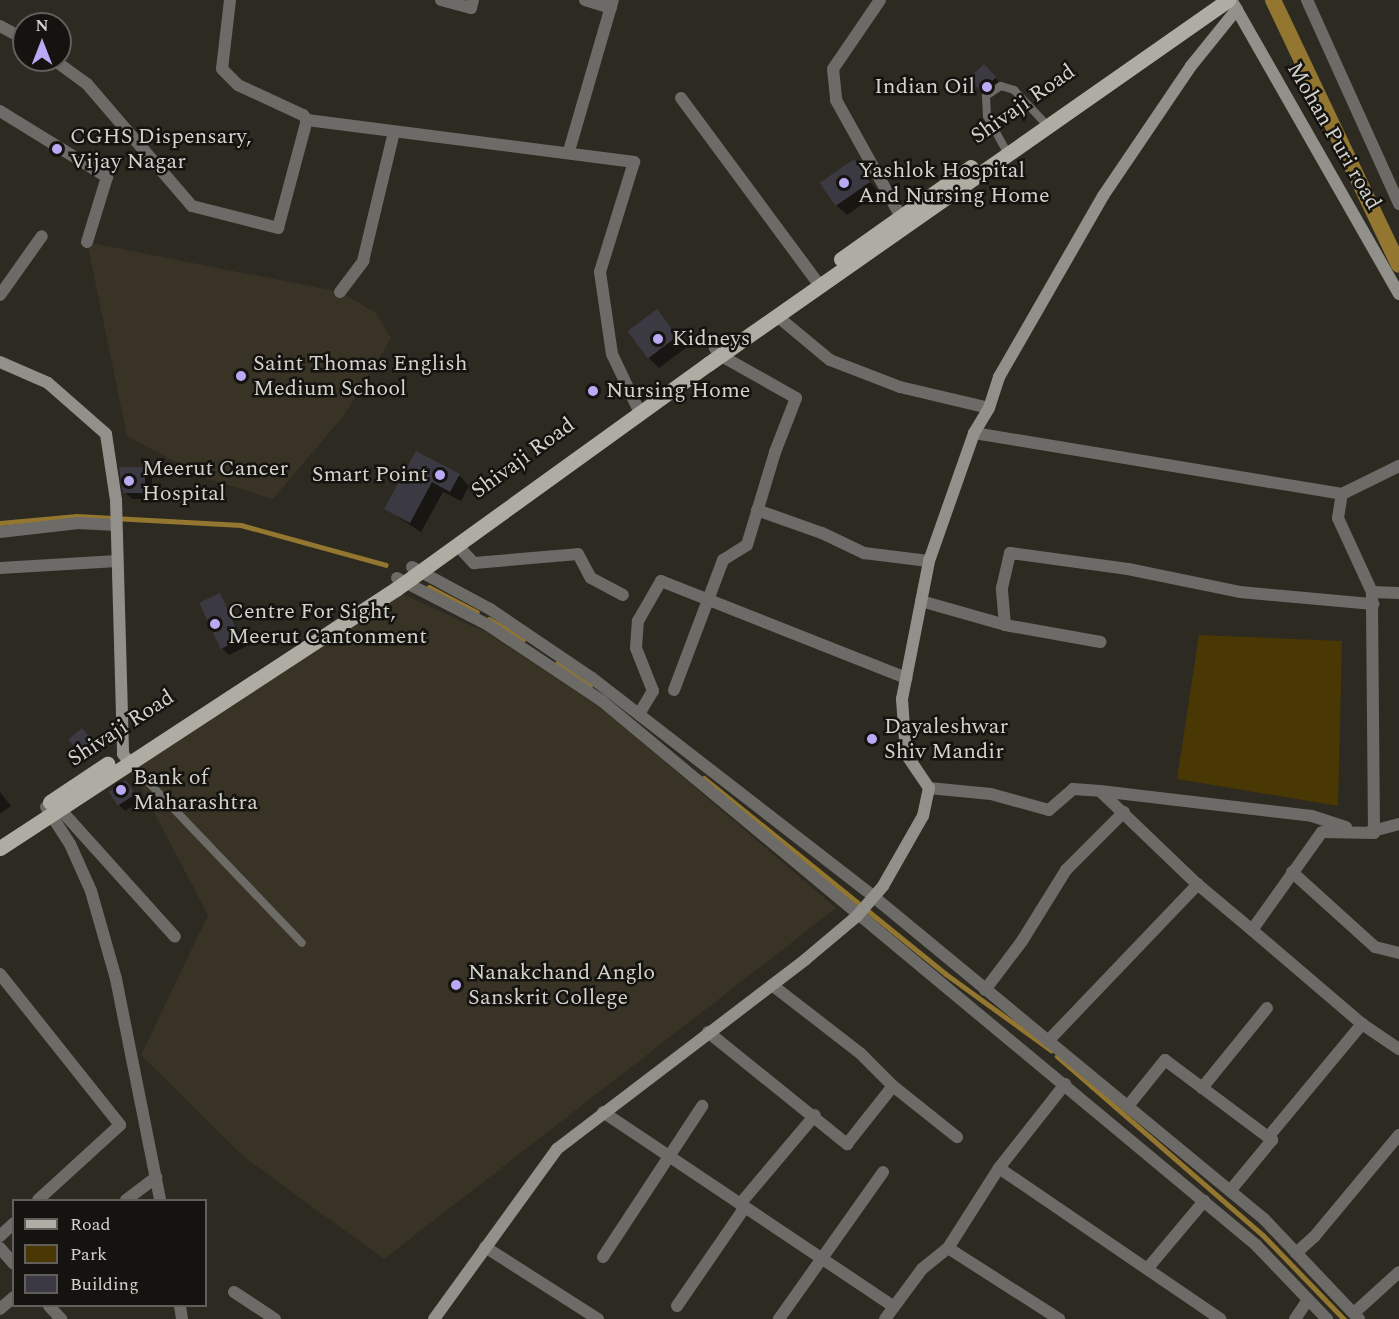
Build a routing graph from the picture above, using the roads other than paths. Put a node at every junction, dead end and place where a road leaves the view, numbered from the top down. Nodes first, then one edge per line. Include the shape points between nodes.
1 (230, 0) edge
2 (441, 0) edge
3 (473, 0) edge
4 (585, 0) edge
5 (880, 0) edge
6 (1211, 0) edge
7 (1307, 0) edge
8 (1232, 3) edge
9 (612, 4) edge
10 (70, 72) edge
11 (681, 98) dead end
12 (0, 111) edge
13 (307, 120) junction
14 (1044, 122) junction
15 (394, 132) junction
16 (1005, 149) junction
17 (569, 151) junction
18 (1399, 204) edge
19 (904, 221) junction
20 (42, 236) dead end
21 (87, 242) dead end
22 (817, 282) junction
23 (340, 292) dead end
24 (1399, 294) edge
25 (0, 295) edge
26 (777, 316) junction
27 (717, 352) junction
28 (0, 362) edge
29 (638, 408) junction
30 (989, 408) junction
31 (974, 433) junction
32 (1399, 466) edge
33 (1342, 494) junction
34 (758, 510) junction
35 (116, 524) junction
36 (0, 532) edge
37 (457, 545) junction
38 (117, 561) junction
39 (928, 561) junction
40 (0, 568) edge
41 (408, 575) junction
42 (1399, 592) edge
43 (623, 595) dead end
44 (1373, 598) junction
45 (921, 601) junction
46 (707, 602) junction
47 (1005, 625) junction
48 (1100, 642) dead end
49 (906, 678) junction
50 (674, 690) dead end
51 (639, 714) junction
52 (126, 758) junction
53 (928, 788) junction
54 (1100, 791) junction
55 (52, 809) junction
56 (1124, 812) junction
57 (1399, 824) edge
58 (1374, 833) junction
59 (0, 836) edge
60 (0, 848) edge
61 (1292, 872) junction
62 (1198, 884) junction
63 (873, 898) junction
64 (859, 914) junction
65 (1252, 930) junction
66 (175, 937) dead end
67 (302, 943) dead end
68 (1399, 953) edge
69 (0, 974) edge
70 (771, 985) junction
71 (985, 990) junction
72 (1267, 1008) dead end
73 (1362, 1024) junction
74 (708, 1032) junction
75 (1048, 1041) junction
76 (1399, 1049) edge
77 (1065, 1084) junction
78 (893, 1086) junction
79 (1202, 1088) junction
80 (702, 1106) dead end
81 (1128, 1106) junction
82 (603, 1112) junction
83 (815, 1115) junction
84 (1399, 1135) edge
85 (957, 1137) dead end
86 (1272, 1140) junction
87 (669, 1158) junction
88 (999, 1168) junction
89 (882, 1172) dead end
90 (156, 1177) junction
91 (1230, 1191) junction
92 (39, 1199) edge
93 (127, 1199) edge
94 (160, 1199) edge
95 (1204, 1202) junction
96 (742, 1205) junction
97 (12, 1225) edge
98 (0, 1236) edge
99 (485, 1247) junction
100 (0, 1248) edge
101 (948, 1248) junction
102 (1296, 1252) junction
103 (820, 1256) junction
104 (603, 1257) dead end
105 (12, 1262) edge
106 (1147, 1269) junction
107 (1399, 1272) edge
108 (234, 1292) dead end
109 (12, 1299) edge
110 (1308, 1300) junction
111 (677, 1306) dead end
112 (51, 1307) edge
113 (894, 1307) junction
114 (0, 1309) edge
115 (1357, 1316) edge
116 (436, 1318) edge
117 (61, 1319) edge
118 (275, 1319) edge
119 (598, 1319) edge
120 (779, 1319) edge
121 (885, 1319) edge
122 (1059, 1319) edge
123 (1220, 1319) edge
124 (1295, 1319) edge
125 (1327, 1319) edge

1 - 13 street via 222,69 238,85
2 - 3 street via 471,8
4 - 9 street
5 - 19 street via 833,69 836,100
6 - 14 main road, Shivaji Road
7 - 18 street
8 - 14 main road
8 - 24 street, Mohan Puri road
8 - 30 street via 1103,196 999,377
9 - 17 street
10 - 13 street via 87,84 192,206 278,228
11 - 22 street
12 - 21 street via 107,177
13 - 15 street
14 - 16 main road, Shivaji Road
14 - 16 lane via 1014,90 1001,86 986,96 984,106
15 - 17 street
15 - 23 street via 363,261
16 - 19 main road, Shivaji Road
17 - 29 street via 634,162 600,273 612,354
19 - 22 main road, Shivaji Road
20 - 25 street
22 - 26 main road
22 - 27 main road, Shivaji Road
26 - 27 main road
26 - 30 street via 830,360 900,387
27 - 29 main road, Shivaji Road
27 - 34 street via 796,398
28 - 35 street via 48,383 106,434
29 - 37 main road
29 - 41 main road, Shivaji Road
30 - 31 street
31 - 33 street
31 - 39 street
32 - 33 street
33 - 44 street via 1338,518
34 - 39 street via 864,553
34 - 46 street via 747,545 723,560
35 - 36 street via 78,523
35 - 38 street
37 - 41 main road
37 - 43 street via 474,563 578,554 591,578
38 - 40 street
38 - 52 street
39 - 45 street
41 - 51 street via 536,639
41 - 52 main road, Shivaji Road
41 - 64 street via 602,701
42 - 44 street
44 - 47 street via 1240,592 1128,569 1010,553 1002,588
44 - 58 street
45 - 47 street
45 - 49 street
46 - 49 street
46 - 50 street
46 - 51 street via 661,581 639,621 636,648 653,692
47 - 48 street
49 - 53 street via 902,699 906,754
51 - 63 street
52 - 55 main road, Shivaji Road
52 - 67 lane
53 - 54 street via 991,794 1049,810 1073,789
53 - 63 street via 922,816
54 - 56 street
54 - 58 street via 1312,816
55 - 59 main road, Shivaji Road
55 - 60 main road
55 - 66 street
55 - 90 street via 97,913 116,979
56 - 62 street
56 - 71 street via 1066,870 1022,941
57 - 58 street
58 - 61 street via 1322,832
61 - 65 street
61 - 68 street via 1375,947
62 - 65 street
62 - 75 street
63 - 64 street
63 - 71 street
64 - 70 street
64 - 77 street
65 - 73 street
69 - 92 street via 120,1125
70 - 74 street
70 - 78 street via 860,1053
71 - 75 street
72 - 79 street
73 - 76 street
73 - 86 street via 1269,1136
74 - 82 street
74 - 83 street
75 - 81 street
77 - 88 street
77 - 95 street
78 - 83 street via 847,1144
78 - 85 street
79 - 81 street via 1165,1060
79 - 86 street
80 - 87 street
81 - 91 street
82 - 87 street
82 - 99 street via 557,1149
83 - 96 street
84 - 102 street via 1314,1237
86 - 91 street
87 - 96 street
87 - 104 street
88 - 101 street
88 - 106 street
89 - 103 street
90 - 93 street
90 - 94 street
91 - 102 street
95 - 106 street
95 - 110 street via 1256,1245
96 - 103 street
96 - 111 street
97 - 98 street
99 - 116 street
99 - 119 street
100 - 105 street
101 - 113 street via 922,1269
101 - 122 street
102 - 115 street
103 - 113 street
103 - 120 street
106 - 123 street
107 - 115 street
108 - 118 street
109 - 114 street
110 - 124 street
110 - 125 street
112 - 117 street
113 - 121 street

